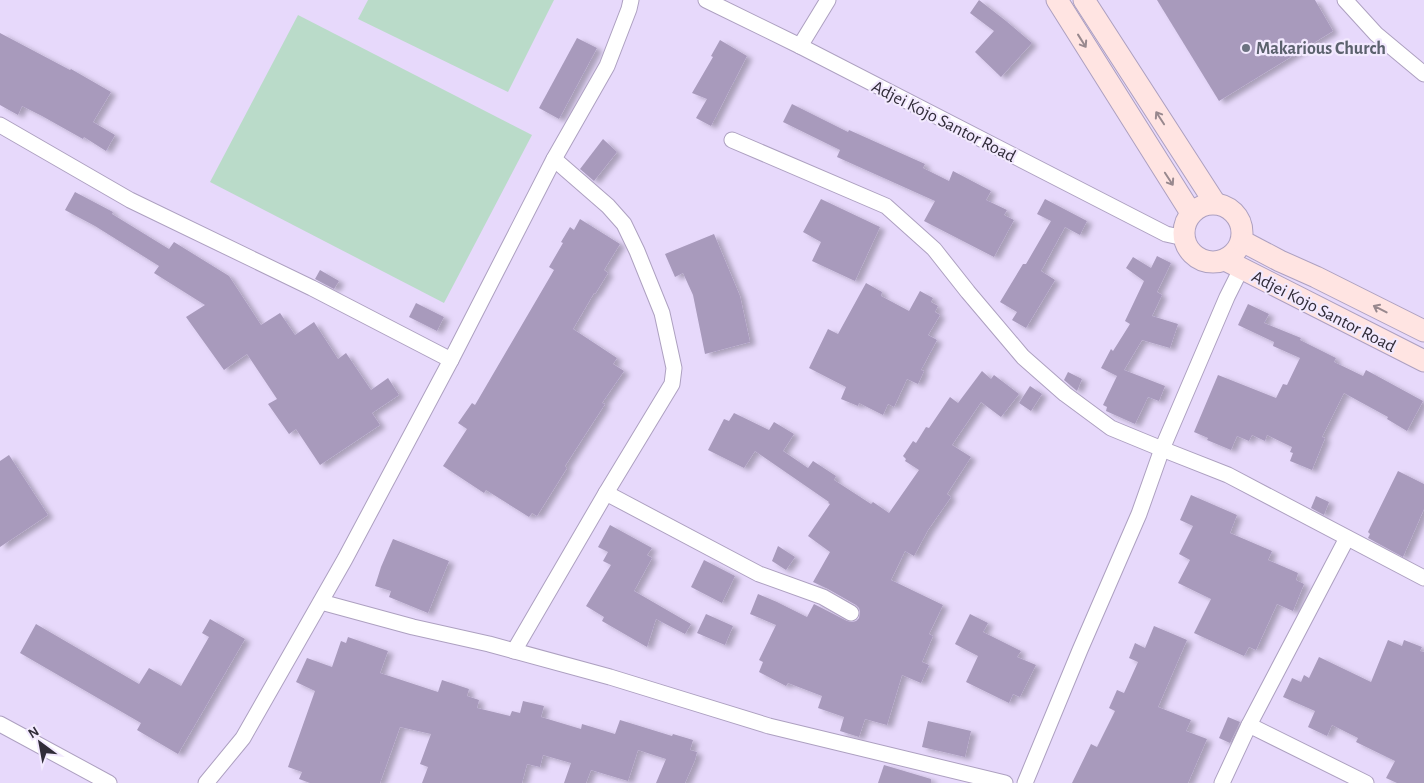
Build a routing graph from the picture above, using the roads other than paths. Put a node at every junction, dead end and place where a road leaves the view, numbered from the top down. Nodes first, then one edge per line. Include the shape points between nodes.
1 (631, 0) edge
2 (706, 0) edge
3 (828, 0) edge
4 (1057, 0) edge
5 (1084, 0) edge
6 (1344, 0) edge
7 (800, 46) junction
8 (1424, 74) edge
9 (0, 125) edge
10 (732, 140) dead end
11 (554, 159) junction
12 (1215, 204) junction
13 (1191, 213) junction
14 (1184, 238) junction
15 (1242, 241) junction
16 (1233, 264) junction
17 (1424, 331) edge
18 (451, 360) junction
19 (1424, 360) edge
20 (1162, 450) junction
21 (606, 492) junction
22 (1347, 538) junction
23 (1424, 578) edge
24 (321, 602) junction
25 (851, 613) dead end
26 (514, 651) junction
27 (0, 724) edge
28 (1249, 725) junction
29 (110, 783) edge
30 (206, 783) edge
31 (1005, 783) edge
32 (1025, 783) edge
33 (1222, 783) edge
34 (1366, 783) edge

1 - 11 street via 607,66
2 - 7 street, Adjei Kojo Santor Road
3 - 7 street
4 -> 13 street
12 -> 5 street
6 - 8 street via 1376,34
7 - 14 street, Adjei Kojo Santor Road via 1166,234
9 - 18 street via 130,200
10 - 20 street via 886,206 934,249 1023,357 1111,428
11 - 18 street
11 - 21 street via 624,224 662,313 674,368 672,384
12 - 13 street via 1202,206
12 - 15 street via 1228,207 1238,216 1243,228
13 - 14 street via 1185,225
14 - 16 street via 1189,250 1199,259
15 - 16 street
17 -> 15 street, Adjei Kojo Santor Road
16 - 19 street, Adjei Kojo Santor Road
16 - 20 street via 1226,297
18 - 24 street
20 - 22 street via 1228,475
20 - 32 street via 1139,514
21 - 25 street via 759,574 823,597
21 - 26 street
22 - 23 street
22 - 28 street
24 - 26 street
24 - 30 street via 243,738
26 - 31 street via 769,726
27 - 29 street
28 - 33 street
28 - 34 street

